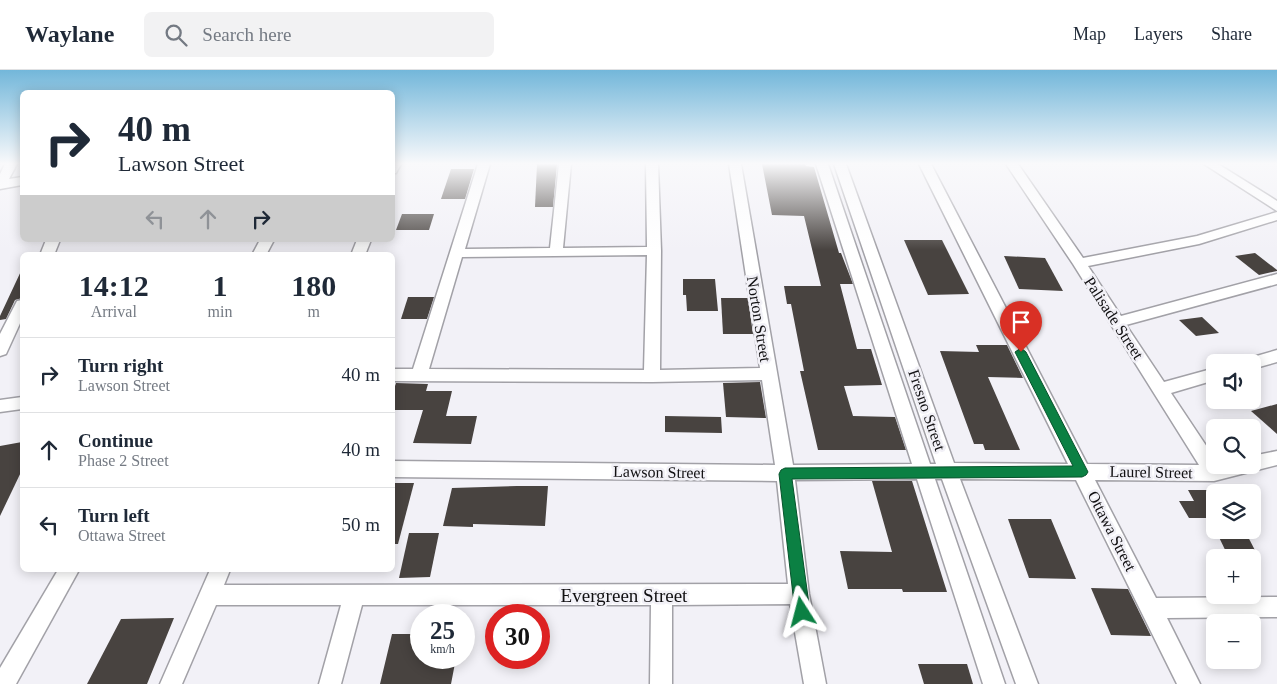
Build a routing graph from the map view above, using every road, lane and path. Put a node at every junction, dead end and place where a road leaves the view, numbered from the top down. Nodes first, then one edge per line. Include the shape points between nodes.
1 (475, 193) edge
2 (562, 193) edge
3 (653, 193) edge
4 (740, 193) edge
5 (832, 193) edge
6 (850, 193) edge
7 (940, 193) edge
8 (1031, 193) edge
9 (1255, 193) edge
10 (1277, 207) edge
11 (1277, 216) edge
12 (654, 251) junction
13 (556, 252) junction
14 (456, 253) junction
15 (1079, 263) junction
16 (1277, 279) edge
17 (20, 309) edge
18 (1117, 322) junction
19 (0, 350) edge
20 (1277, 356) edge
21 (1261, 360) edge
22 (768, 374) junction
23 (395, 375) edge
24 (419, 375) junction
25 (652, 376) junction
26 (1206, 377) edge
27 (1162, 389) junction
28 (20, 403) edge
29 (0, 406) edge
30 (1277, 458) edge
31 (1206, 460) edge
32 (1261, 462) edge
33 (395, 469) edge
34 (925, 472) junction
35 (948, 472) junction
36 (1082, 472) junction
37 (1206, 473) edge
38 (785, 474) junction
39 (68, 572) edge
40 (219, 572) edge
41 (799, 594) junction
42 (209, 596) junction
43 (662, 596) junction
44 (354, 597) junction
45 (1277, 607) edge
46 (1150, 608) junction
47 (3, 684) edge
48 (170, 684) edge
49 (330, 684) edge
50 (661, 684) edge
51 (815, 684) edge
52 (994, 684) edge
53 (1027, 684) edge
54 (1189, 684) edge

1 - 14 street
2 - 13 street
3 - 12 street
4 - 22 street, Norton Street
5 - 34 street, Fresno Street
6 - 35 street, Fresno Street
7 - 36 street, Ottawa Street
8 - 15 street, Palisade Street
9 - 10 street
11 - 15 street via 1199,240
12 - 13 street
12 - 25 street
13 - 14 street
14 - 24 street
15 - 18 street, Palisade Street
16 - 18 street
17 - 19 street
18 - 27 street, Palisade Street
20 - 21 street
22 - 25 street
22 - 38 street, Norton Street
23 - 24 street
24 - 25 street
26 - 27 street
27 - 31 street, Palisade Street
28 - 29 street
30 - 32 street
33 - 38 street, Lawson Street
34 - 35 street, Lawson Street
34 - 38 street, Lawson Street
34 - 52 street, Fresno Street
35 - 36 street, Laurel Street
35 - 53 street, Fresno Street
36 - 37 street, Laurel Street
36 - 46 street, Ottawa Street
38 - 41 street, Norton Street
39 - 47 street
40 - 42 street
41 - 43 street, Evergreen Street
41 - 51 street, Norton Street
42 - 44 street, Evergreen Street
42 - 48 street
43 - 44 street, Evergreen Street
43 - 50 street
44 - 49 street
45 - 46 street
46 - 54 street, Ottawa Street

